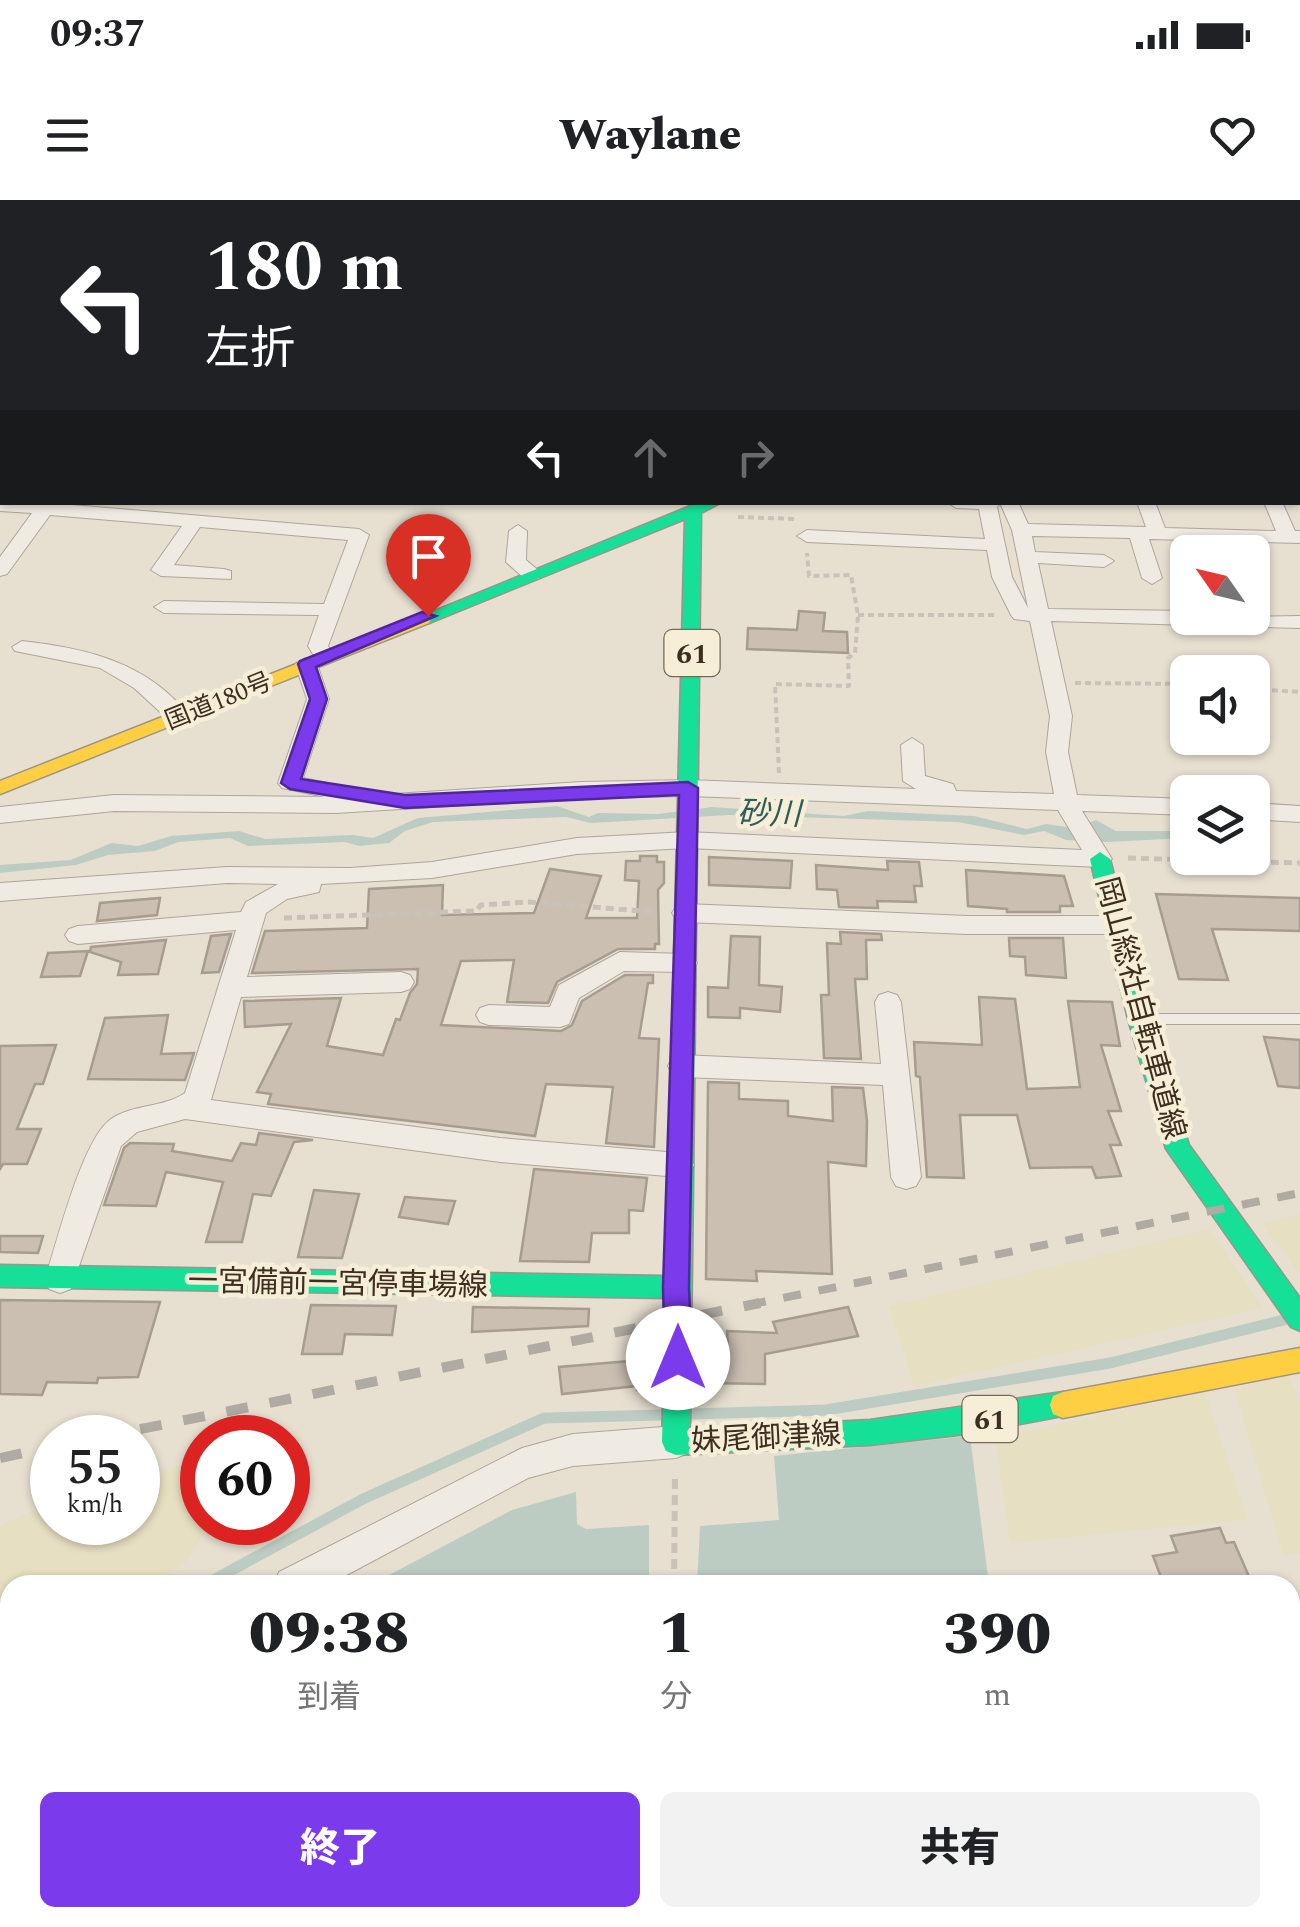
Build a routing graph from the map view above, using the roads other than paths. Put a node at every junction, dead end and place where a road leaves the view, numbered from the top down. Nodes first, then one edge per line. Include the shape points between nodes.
1 (996, 505) edge
2 (998, 505) edge
3 (1146, 505) edge
4 (1275, 505) edge
5 (0, 506) edge
6 (48, 506) edge
7 (693, 507) edge
8 (154, 510) edge
9 (194, 522) junction
10 (1020, 530) junction
11 (518, 531) dead end
12 (1148, 533) junction
13 (1294, 537) edge
14 (806, 538) road end
15 (996, 545) junction
16 (1026, 557) junction
17 (1104, 560) dead end
18 (0, 570) edge
19 (224, 575) dead end
20 (532, 575) junction
21 (1152, 578) dead end
22 (164, 607) dead end
23 (330, 610) junction
24 (1030, 615) junction
25 (1170, 616) edge
26 (1270, 621) edge
27 (1300, 622) edge
28 (22, 648) dead end
29 (315, 661) junction
30 (178, 716) junction
31 (912, 745) dead end
32 (0, 788) edge
33 (688, 791) junction
34 (1023, 800) junction
35 (405, 801) junction
36 (1067, 804) junction
37 (1170, 807) edge
38 (1270, 812) edge
39 (0, 814) edge
40 (1300, 814) edge
41 (687, 838) junction
42 (1098, 856) junction
43 (350, 876) junction
44 (32, 889) junction
45 (0, 892) edge
46 (0, 902) edge
47 (686, 912) junction
48 (251, 920) junction
49 (1115, 925) junction
50 (78, 935) dead end
51 (684, 963) junction
52 (401, 982) dead end
53 (234, 987) junction
54 (888, 1002) dead end
55 (489, 1015) dead end
56 (1138, 1018) junction
57 (1300, 1019) edge
58 (682, 1066) junction
59 (896, 1076) junction
60 (187, 1108) junction
61 (679, 1165) junction
62 (906, 1177) dead end
63 (0, 1276) edge
64 (60, 1279) junction
65 (676, 1287) junction
66 (1300, 1319) edge
67 (1300, 1360) edge
68 (676, 1435) junction
69 (311, 1575) edge

1 - 15 street
2 - 10 street
3 - 12 street
4 - 13 street
5 - 6 street
6 - 8 street
6 - 18 street
7 - 20 main road, 国道180号
7 - 33 main road, 妹尾御津線 / 61
8 - 9 street
9 - 19 street via 161,570
9 - 23 street via 359,535
10 - 12 street
10 - 16 street
11 - 20 street via 516,562
12 - 13 street
12 - 21 street
14 - 15 street
15 - 24 street via 1002,577
16 - 17 street
16 - 24 street
20 - 29 main road, 国道180号
22 - 23 street
23 - 29 street
24 - 25 street
24 - 36 street via 1060,716 1057,752
26 - 27 street
28 - 30 street via 90,654 132,676
29 - 30 main road, 国道180号
29 - 35 street via 318,699 290,783
30 - 32 main road, 国道180号
31 - 34 street via 914,782
33 - 34 street
33 - 35 street
33 - 41 main road, 妹尾御津線 / 61
34 - 36 street
35 - 39 street via 114,803
36 - 37 street
36 - 42 street
38 - 40 street
41 - 42 street
41 - 43 street
41 - 47 main road, 妹尾御津線 / 61
42 - 49 main road, 岡山総社自転車道線
43 - 44 street via 227,876
43 - 48 street via 267,898
44 - 45 street
44 - 46 street
47 - 49 street
47 - 51 main road, 妹尾御津線 / 61
48 - 50 street
48 - 53 street
49 - 56 main road, 岡山総社自転車道線
51 - 55 street via 620,961 568,992 560,1016
51 - 58 main road, 妹尾御津線 / 61
52 - 53 street
53 - 60 street via 198,1100
54 - 59 street
56 - 57 lane
56 - 66 main road, 岡山総社自転車道線 via 1178,1149
58 - 59 street
58 - 61 main road, 妹尾御津線 / 61
59 - 62 street
60 - 61 street via 500,1150
60 - 64 street via 129,1124 108,1140
61 - 65 main road, 妹尾御津線 / 61
63 - 64 main road, 一宮備前一宮停車場線
64 - 65 main road, 一宮備前一宮停車場線
65 - 68 main road, 妹尾御津線 / 61
67 - 68 main road, 妹尾御津線 / 61 via 982,1420 752,1442
68 - 69 street via 522,1464

